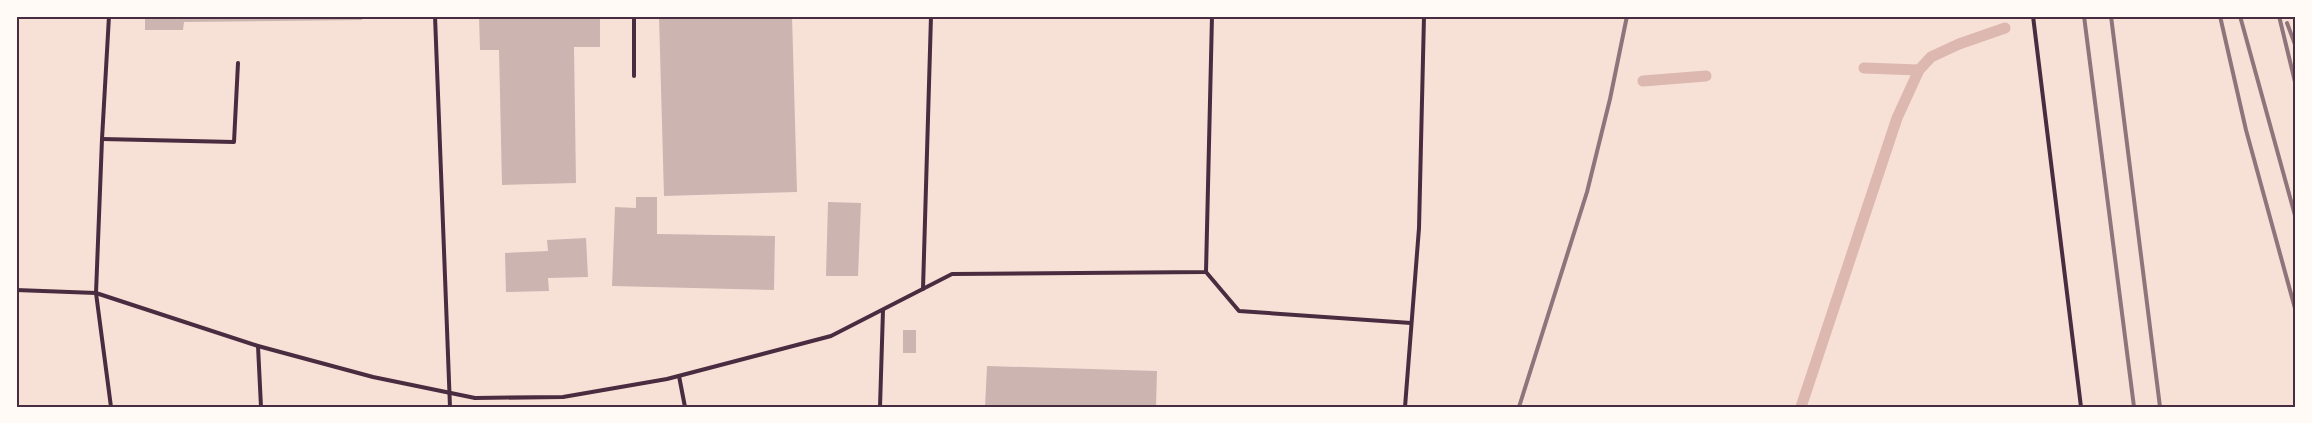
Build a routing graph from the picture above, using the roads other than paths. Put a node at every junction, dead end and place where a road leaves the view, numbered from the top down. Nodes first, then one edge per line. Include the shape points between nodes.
1 (109, 16) edge
2 (435, 16) edge
3 (634, 16) edge
4 (931, 16) edge
5 (1212, 16) edge
6 (1424, 16) edge
7 (2033, 16) edge
8 (238, 64) dead end
9 (634, 76) dead end
10 (102, 139) junction
11 (1206, 272) junction
12 (923, 288) junction
13 (16, 290) edge
14 (96, 292) junction
15 (882, 310) junction
16 (1412, 323) junction
17 (258, 346) junction
18 (679, 376) junction
19 (449, 392) junction
20 (111, 407) edge
21 (261, 407) edge
22 (450, 407) edge
23 (685, 407) edge
24 (880, 407) edge
25 (1405, 407) edge
26 (2082, 407) edge

1 - 10 lane
2 - 19 lane
3 - 9 lane
4 - 12 lane
5 - 11 lane
6 - 16 lane via 1419,228
7 - 26 lane
8 - 10 lane via 234,142
10 - 14 lane
11 - 12 lane via 952,274
11 - 16 lane via 1240,311
12 - 15 lane
13 - 14 lane
14 - 17 lane
14 - 20 lane
15 - 18 lane via 831,336
15 - 24 lane
16 - 25 lane
17 - 19 lane
17 - 21 lane
18 - 19 lane via 563,397 475,398
18 - 23 lane
19 - 22 lane

